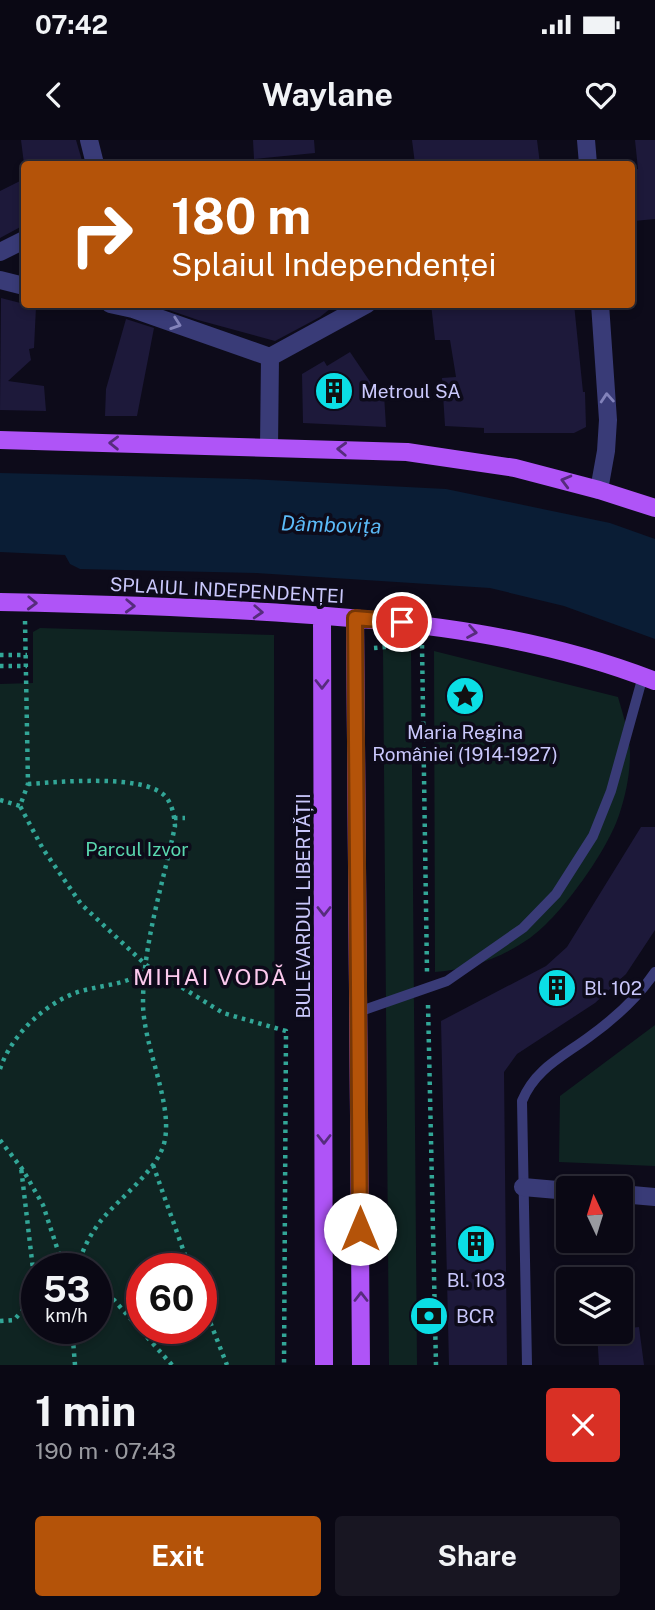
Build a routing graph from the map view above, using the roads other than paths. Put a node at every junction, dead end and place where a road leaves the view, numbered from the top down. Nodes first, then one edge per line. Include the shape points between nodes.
1 (89, 140) edge
2 (586, 140) edge
3 (94, 161) edge
4 (588, 161) edge
5 (21, 242) edge
6 (0, 252) edge
7 (0, 280) edge
8 (21, 285) edge
9 (128, 308) edge
10 (360, 308) edge
11 (600, 308) edge
12 (270, 356) junction
13 (0, 440) edge
14 (269, 447) junction
15 (598, 490) junction
16 (653, 505) edge
17 (0, 602) edge
18 (322, 616) junction
19 (355, 618) junction
20 (649, 679) edge
21 (655, 972) edge
22 (358, 1012) junction
23 (523, 1187) junction
24 (556, 1190) edge
25 (634, 1196) edge
26 (655, 1197) edge
27 (324, 1365) edge
28 (361, 1365) edge
29 (527, 1365) edge

1 - 3 street
2 - 4 street
5 - 6 street
7 - 8 street
9 -> 12 street
10 - 12 street
15 -> 11 street via 608,420
12 - 14 street
14 -> 13 main road
15 -> 14 main road via 515,468 441,456
15 - 16 main road
17 -> 18 main road, SPLAIUL INDEPENDENȚEI
18 - 19 main road, SPLAIUL INDEPENDENȚEI
18 -> 27 main road, BULEVARDUL LIBERTĂȚII
19 -> 20 main road, SPLAIUL INDEPENDENȚEI via 497,636 595,660
19 - 22 main road
20 - 22 lane via 593,836 556,894 523,928 447,981
21 - 23 lane via 621,1013 550,1063 528,1086 522,1101
28 -> 22 main road
23 - 24 street
23 - 29 lane
25 - 26 street

